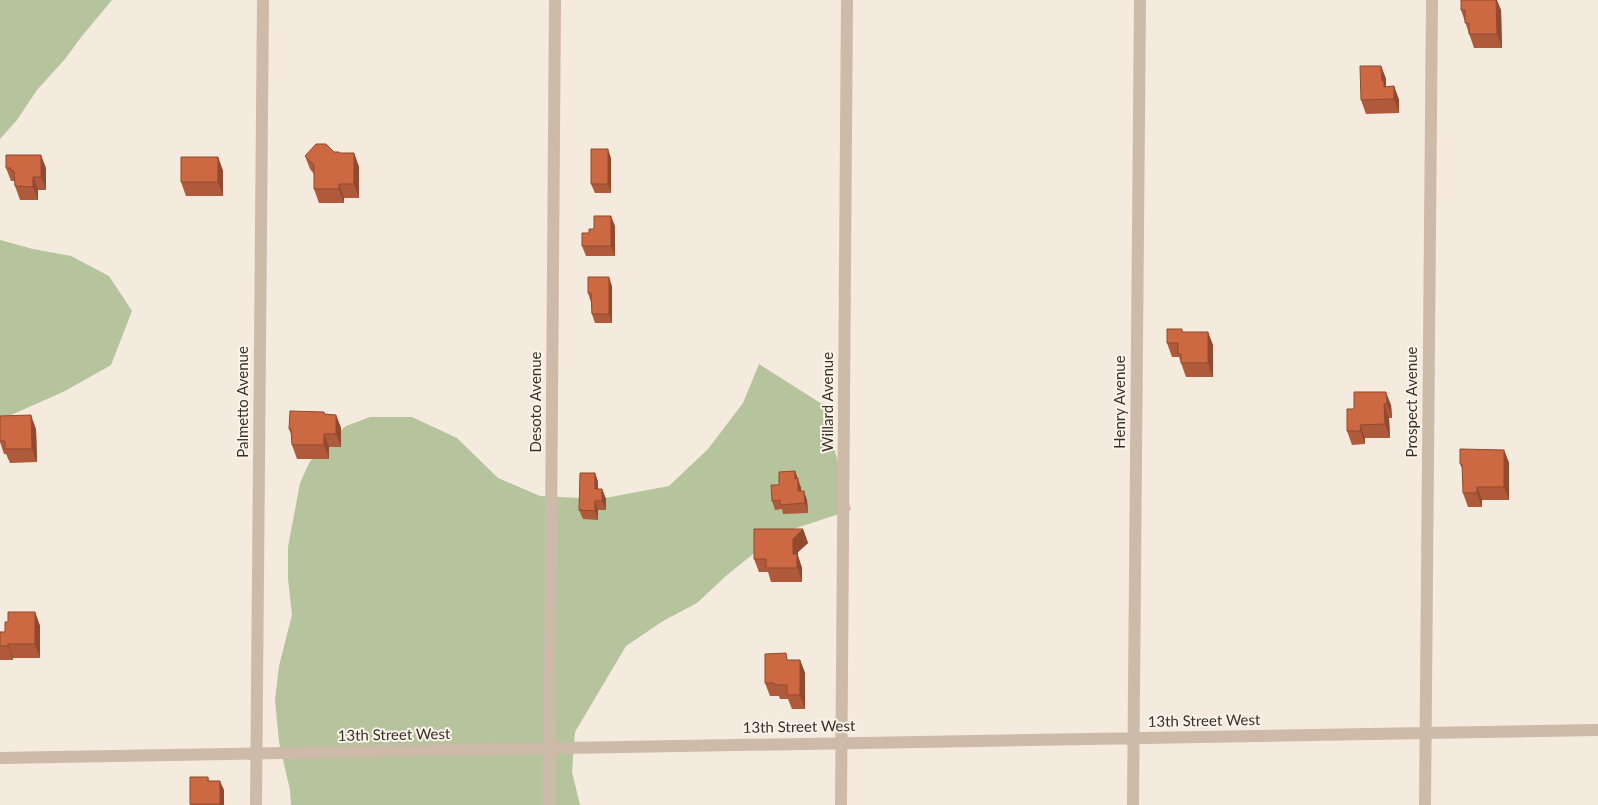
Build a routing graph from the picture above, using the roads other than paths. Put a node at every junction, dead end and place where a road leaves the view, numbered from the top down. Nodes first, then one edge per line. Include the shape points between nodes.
1 (263, 0) edge
2 (555, 0) edge
3 (847, 0) edge
4 (1140, 0) edge
5 (1432, 0) edge
6 (1598, 730) edge
7 (1426, 733) junction
8 (1133, 738) junction
9 (841, 743) junction
10 (550, 748) junction
11 (256, 754) junction
12 (0, 758) edge
13 (256, 805) edge
14 (549, 805) edge
15 (841, 805) edge
16 (1133, 805) edge
17 (1425, 805) edge

1 - 11 street, Palmetto Avenue
2 - 10 street, Desoto Avenue
3 - 9 street, Willard Avenue
4 - 8 street, Henry Avenue
5 - 7 street, Prospect Avenue
6 - 7 street, 13th Street West
7 - 8 street, 13th Street West
7 - 17 street, Prospect Avenue
8 - 9 street, 13th Street West
8 - 16 street, Henry Avenue
9 - 10 street, 13th Street West
9 - 15 street, Willard Avenue
10 - 11 street, 13th Street West
10 - 14 street, Desoto Avenue
11 - 12 street, 13th Street West
11 - 13 street, Palmetto Avenue

